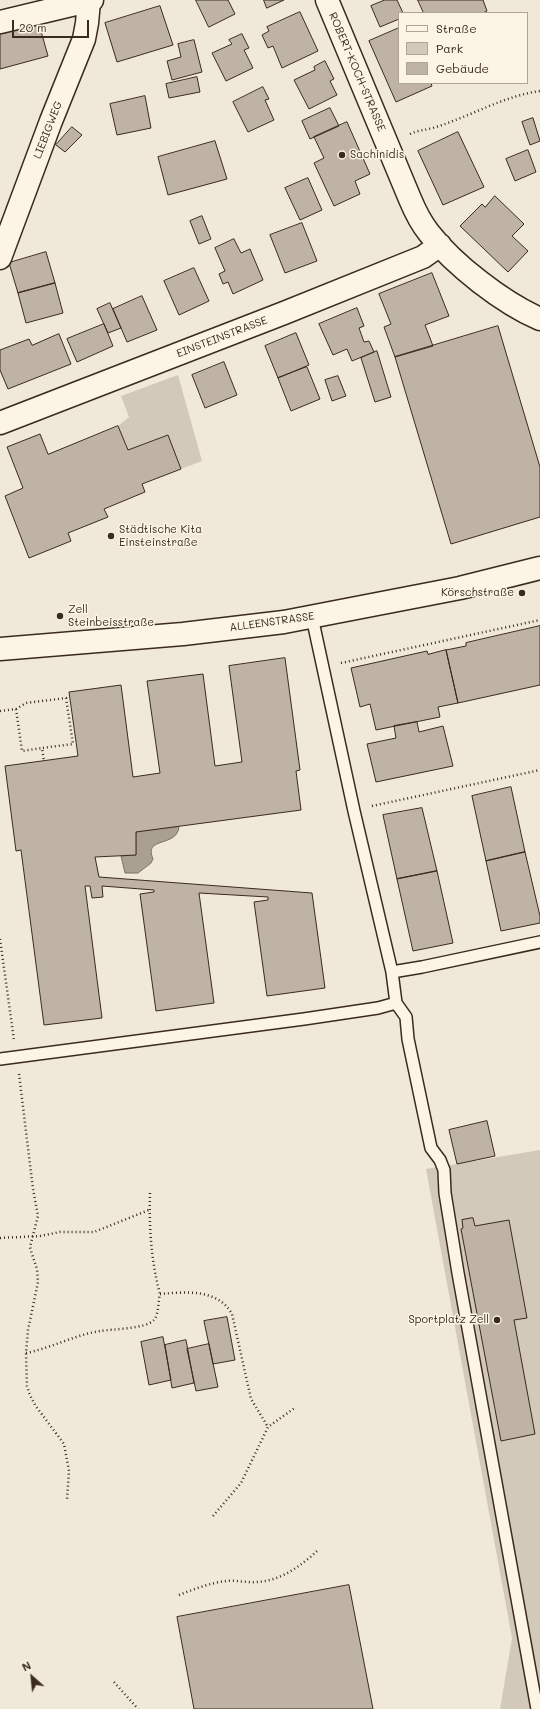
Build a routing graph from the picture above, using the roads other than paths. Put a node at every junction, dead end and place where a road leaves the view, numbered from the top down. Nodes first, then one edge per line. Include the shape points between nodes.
1 (91, 0) edge
2 (327, 0) edge
3 (0, 22) edge
4 (440, 245) junction
5 (0, 258) edge
6 (540, 319) edge
7 (0, 424) edge
8 (540, 568) edge
9 (312, 617) junction
10 (0, 649) edge
11 (540, 942) edge
12 (392, 972) junction
13 (396, 1003) junction
14 (0, 1059) edge
15 (537, 1709) edge

1 - 3 street
1 - 5 street, LIEBIGWEG via 84,39
2 - 4 street, ROBERT-KOCH-STRASSE via 416,214
4 - 6 street, ROBERT-KOCH-STRASSE via 494,292
4 - 7 street, EINSTEINSTRASSE via 423,257
8 - 9 street, ALLEENSTRASSE via 460,588
9 - 10 street, ALLEENSTRASSE via 183,634
9 - 12 lane
11 - 12 lane
12 - 13 lane
13 - 14 lane via 318,1017
13 - 15 lane via 406,1017 408,1039 431,1148 444,1170 445,1193 458,1273

